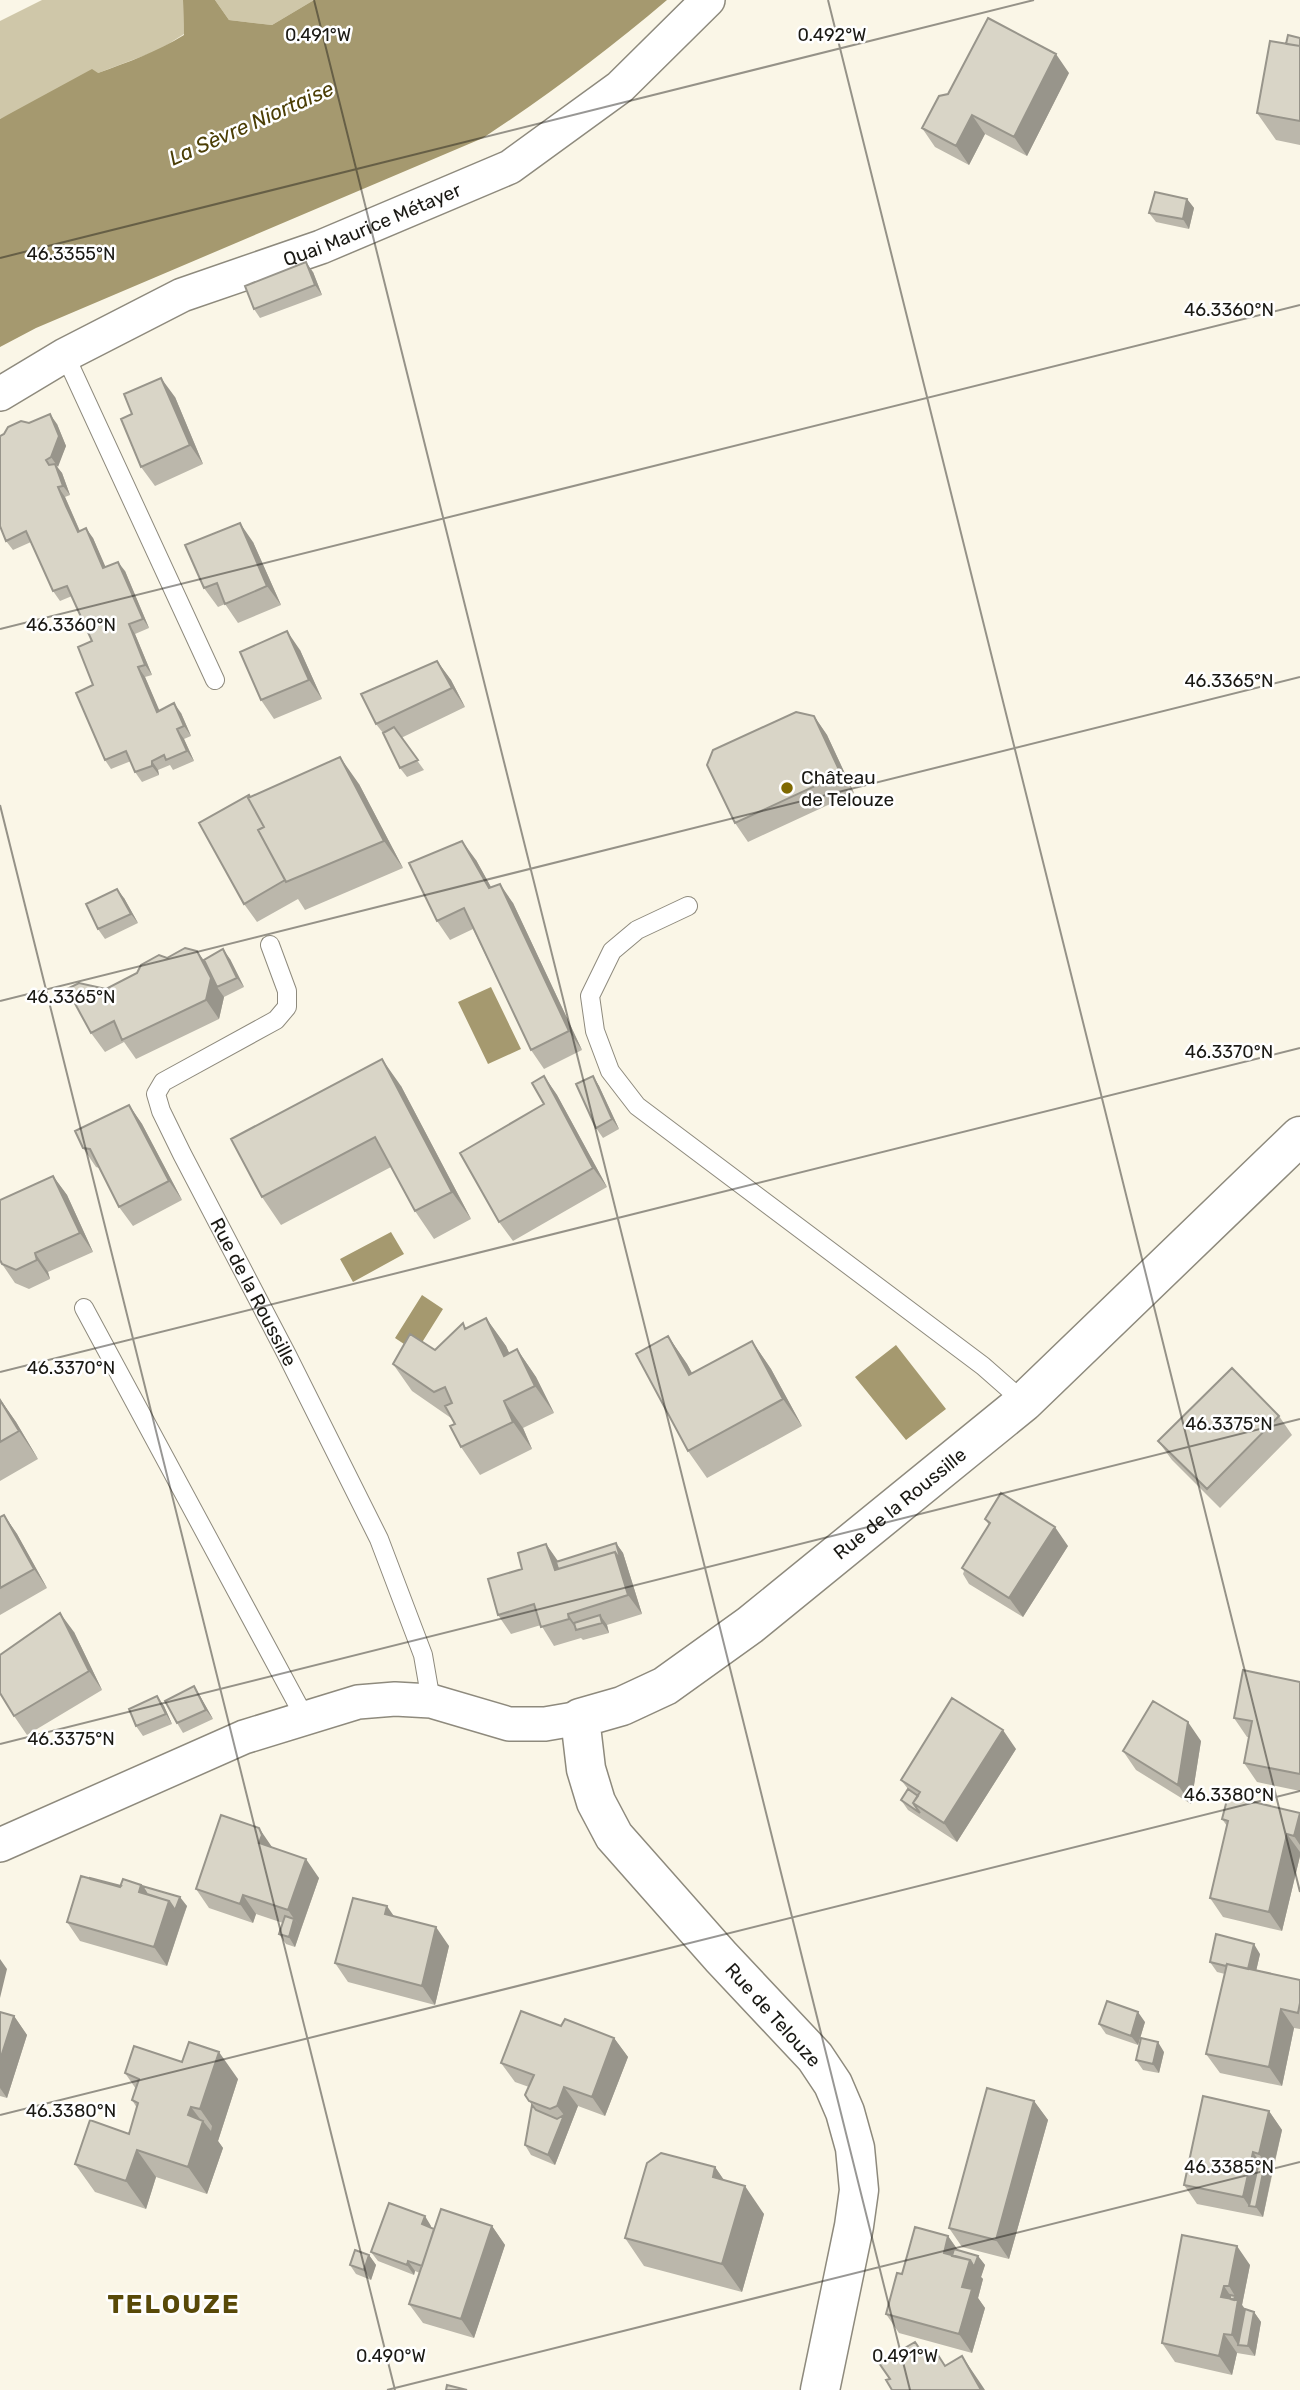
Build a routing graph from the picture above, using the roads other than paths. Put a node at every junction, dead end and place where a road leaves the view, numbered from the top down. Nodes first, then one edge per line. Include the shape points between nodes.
1 (708, 0) edge
2 (65, 355) junction
3 (0, 394) edge
4 (215, 680) dead end
5 (688, 906) dead end
6 (270, 945) dead end
7 (1300, 1136) edge
8 (83, 1307) dead end
9 (1024, 1402) junction
10 (431, 1701) junction
11 (305, 1718) junction
12 (580, 1718) junction
13 (0, 1845) edge
14 (820, 2390) edge

1 - 2 street, Quai Maurice Métayer via 620,87 510,167 321,247 183,295
2 - 3 street, Quai Maurice Métayer
2 - 4 lane
5 - 9 lane via 637,930 612,951 590,996 595,1031 610,1071 637,1106 983,1366
6 - 10 lane, Rue de la Roussille via 287,1007 276,1020 163,1082 156,1094 182,1154 379,1539 423,1655
7 - 9 street, Rue de la Roussille
8 - 11 lane
9 - 12 street, Rue de la Roussille via 729,1640 664,1686 622,1706
10 - 11 street, Rue de la Roussille via 358,1702
10 - 12 street, Rue de la Roussille via 509,1724
11 - 13 street, Rue de la Roussille via 244,1737
12 - 14 street, Rue de Telouze via 586,1769 614,1836 815,2057 845,2112 859,2190

